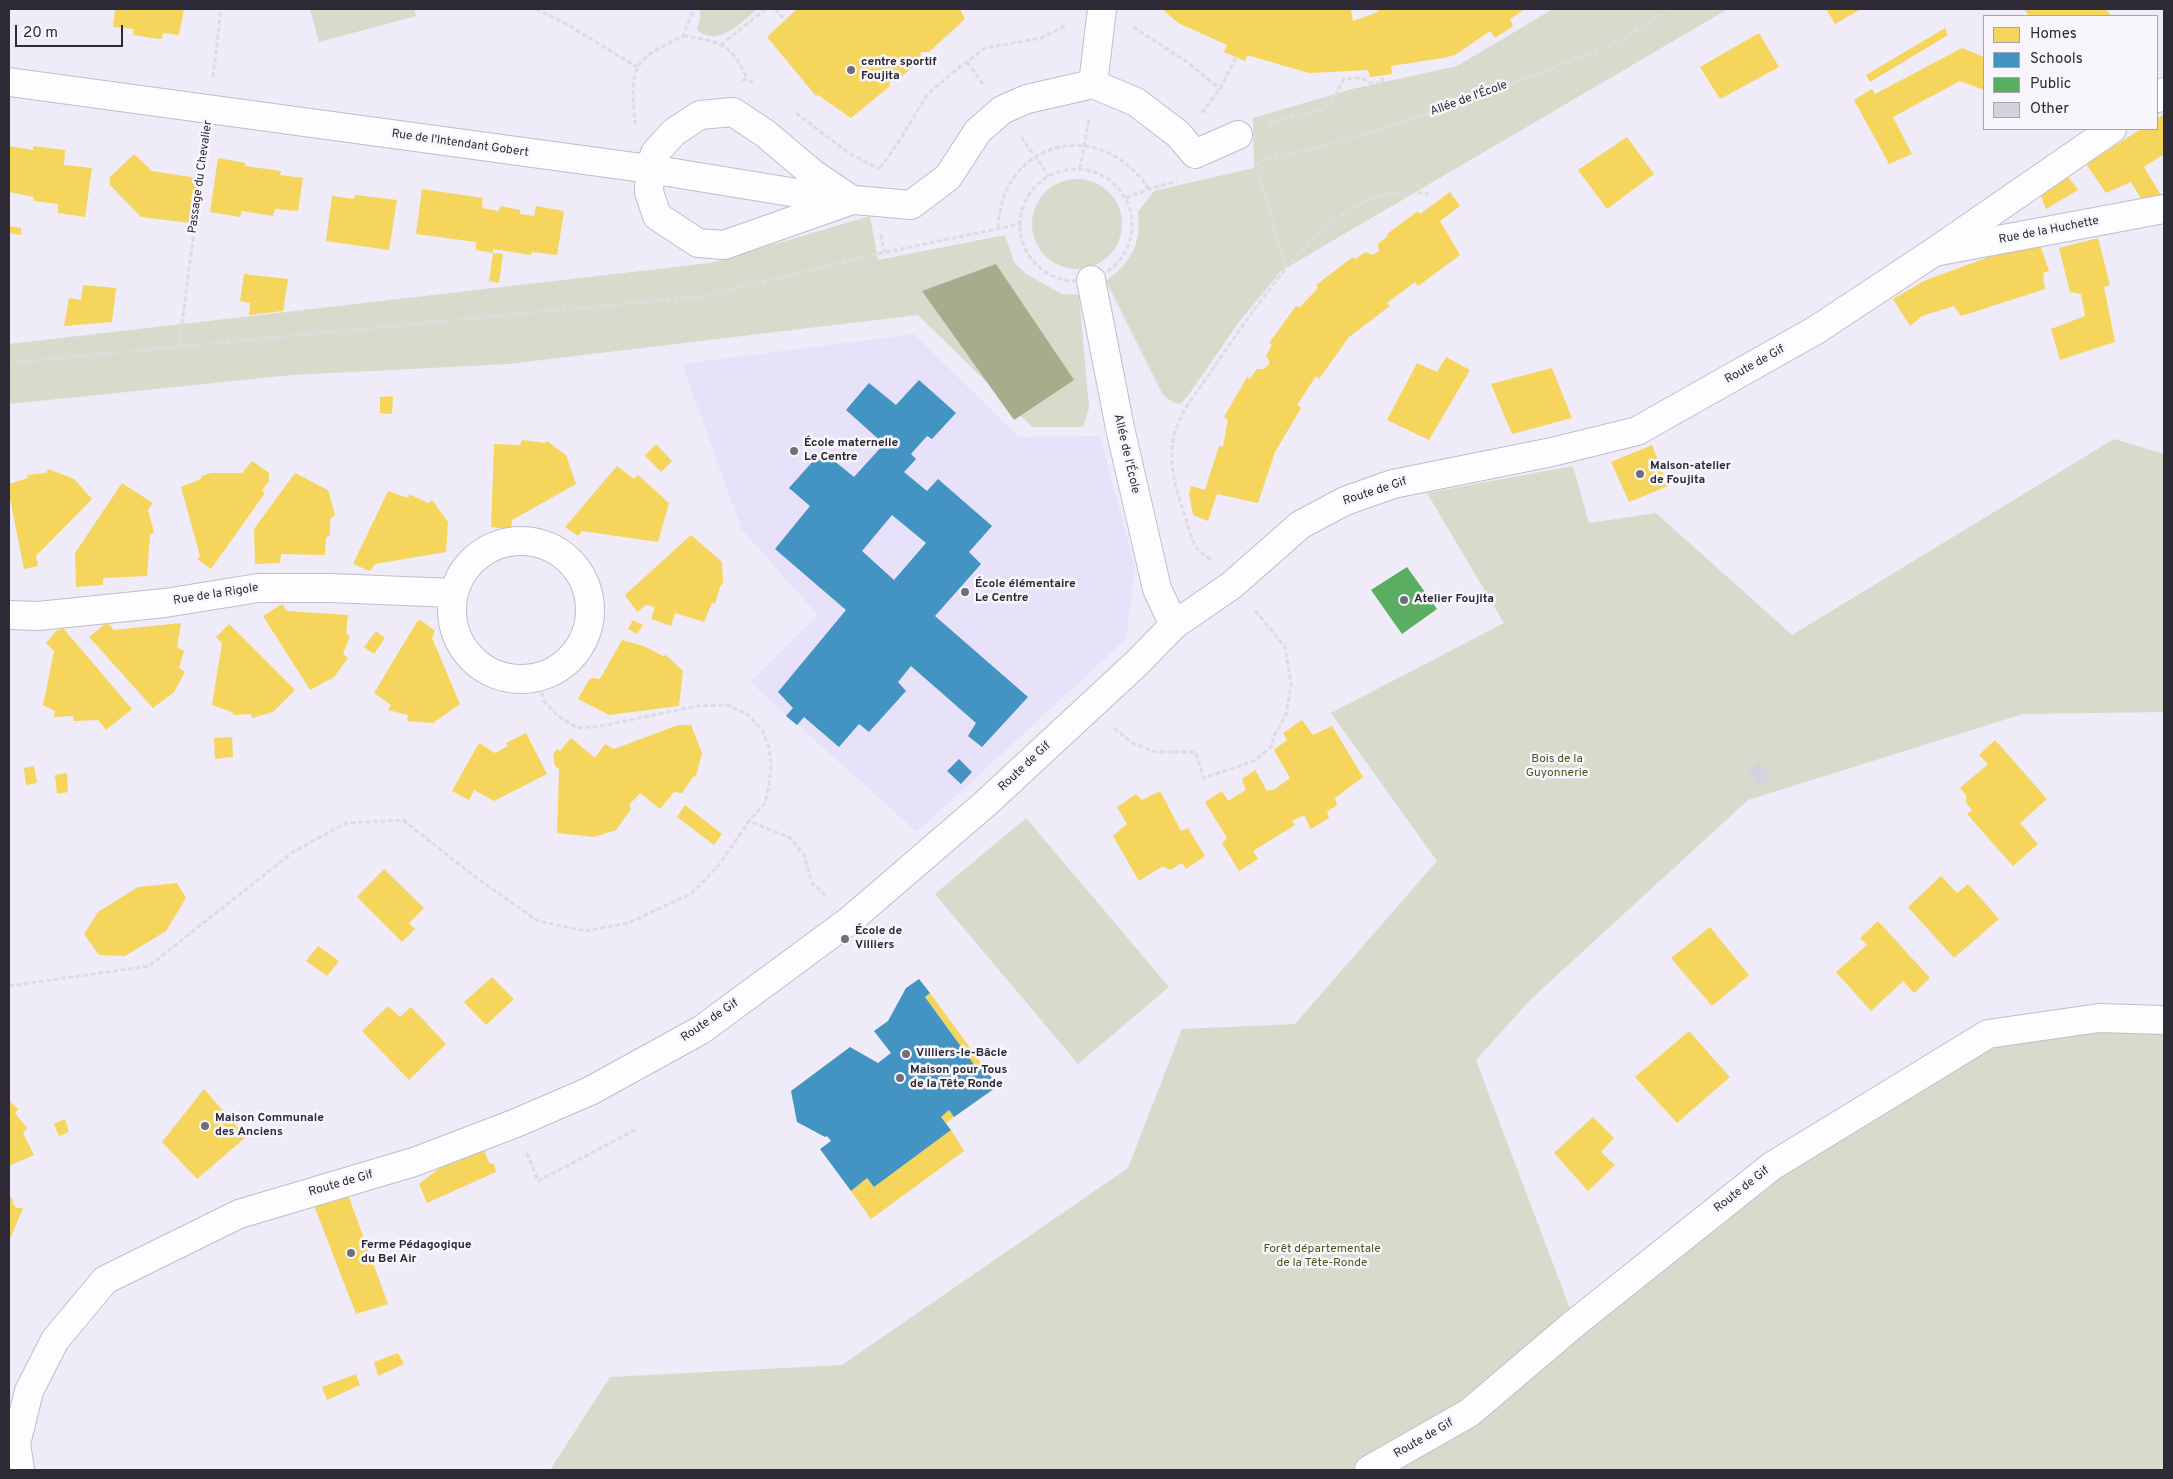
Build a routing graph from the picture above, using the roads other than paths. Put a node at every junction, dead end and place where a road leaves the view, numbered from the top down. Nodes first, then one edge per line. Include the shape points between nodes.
1 (1102, 9) edge
2 (9, 82) edge
3 (1093, 84) junction
4 (2111, 130) edge
5 (1238, 135) road end
6 (644, 168) junction
7 (852, 200) junction
8 (2164, 209) edge
9 (1934, 252) junction
10 (1091, 280) road end
11 (454, 593) junction
12 (9, 615) edge
13 (1174, 624) junction
14 (2164, 1020) edge
15 (20, 1470) edge
16 (1369, 1470) edge

1 - 3 street
2 - 6 street, Rue de l'Intendant Gobert
3 - 5 street via 1136,102 1178,134 1195,154
3 - 7 street, Rue de l'Intendant Gobert via 1027,99 1002,110 978,131 948,178 911,205
4 - 9 street, Route de Gif
6 - 7 street, Rue de l'Intendant Gobert
6 - 7 street via 674,132 700,115 733,112
6 - 7 street via 657,216 698,243 724,245
8 - 9 street, Rue de la Huchette
9 - 13 street, Route de Gif via 1816,330 1637,431 1393,484 1345,501 1300,525 1232,585
10 - 13 street, Allée de l'École via 1120,428 1157,589
11 - 11 street via 452,616 458,640 471,660 491,673 514,680 538,678 559,669 576,654 587,634 591,612 588,590 578,570 562,554 542,544 520,540 498,544 478,556 462,572
11 - 12 street, Rue de la Rigole via 258,588 165,603 38,616
13 - 15 street, Route de Gif via 985,804 849,921 701,1030 590,1091 516,1123 414,1162 239,1214 105,1280 55,1340 29,1391 16,1444
14 - 16 street, Route de Gif via 2098,1018 1988,1034 1772,1166 1575,1323 1469,1413

